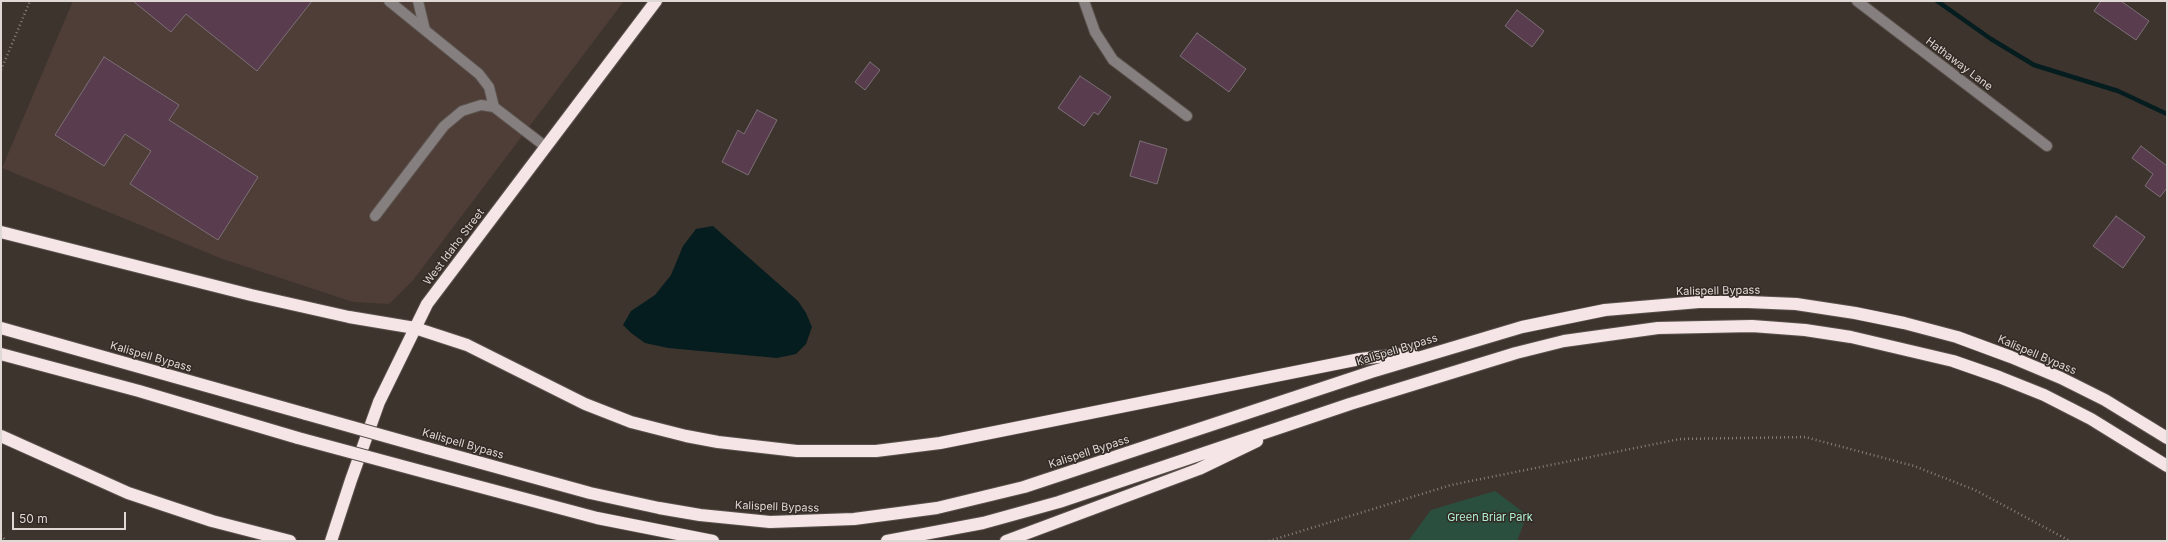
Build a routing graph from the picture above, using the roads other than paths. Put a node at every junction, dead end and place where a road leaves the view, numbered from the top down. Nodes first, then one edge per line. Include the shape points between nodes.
1 (389, 1) edge
2 (418, 1) edge
3 (656, 1) edge
4 (1084, 1) edge
5 (1857, 1) edge
6 (425, 30) junction
7 (494, 107) junction
8 (1186, 116) dead end
9 (2046, 146) dead end
10 (546, 147) junction
11 (375, 216) dead end
12 (1, 232) edge
13 (1, 328) edge
14 (415, 328) junction
15 (1445, 349) junction
16 (1, 354) edge
17 (1281, 427) junction
18 (1, 436) edge
19 (2167, 438) edge
20 (2167, 466) edge
21 (290, 541) edge
22 (331, 541) edge
23 (713, 541) edge
24 (887, 541) edge
25 (1006, 541) edge

1 - 6 street
2 - 6 street
3 - 10 highway, West Idaho Street
4 - 8 street via 1095,32 1113,60
5 - 9 street, Hathaway Lane
6 - 7 street via 479,74 489,86
7 - 10 street
7 - 11 street via 481,105 462,111 444,126
10 - 14 highway, West Idaho Street via 427,304
12 - 14 highway via 251,295 349,317
13 - 15 highway, Kalispell Bypass, bridge via 590,493 659,508 770,522 854,519 937,508 1017,489
14 - 15 highway via 467,345 585,404 636,424 718,442 823,452 876,451 940,443 1360,360
14 - 22 highway, West Idaho Street via 379,402
15 - 19 highway, Kalispell Bypass via 1522,327 1604,310 1699,302 1796,304 1897,321 1957,337 2061,378 2105,400
16 - 23 highway, bridge via 298,438 590,516
17 - 20 highway via 1471,365 1564,341 1658,328 1752,326 1851,337 1953,361 2044,395 2091,419
17 - 24 highway via 1052,504 983,523
17 - 25 highway via 1243,449 1200,469
18 - 21 highway via 128,493 212,521

